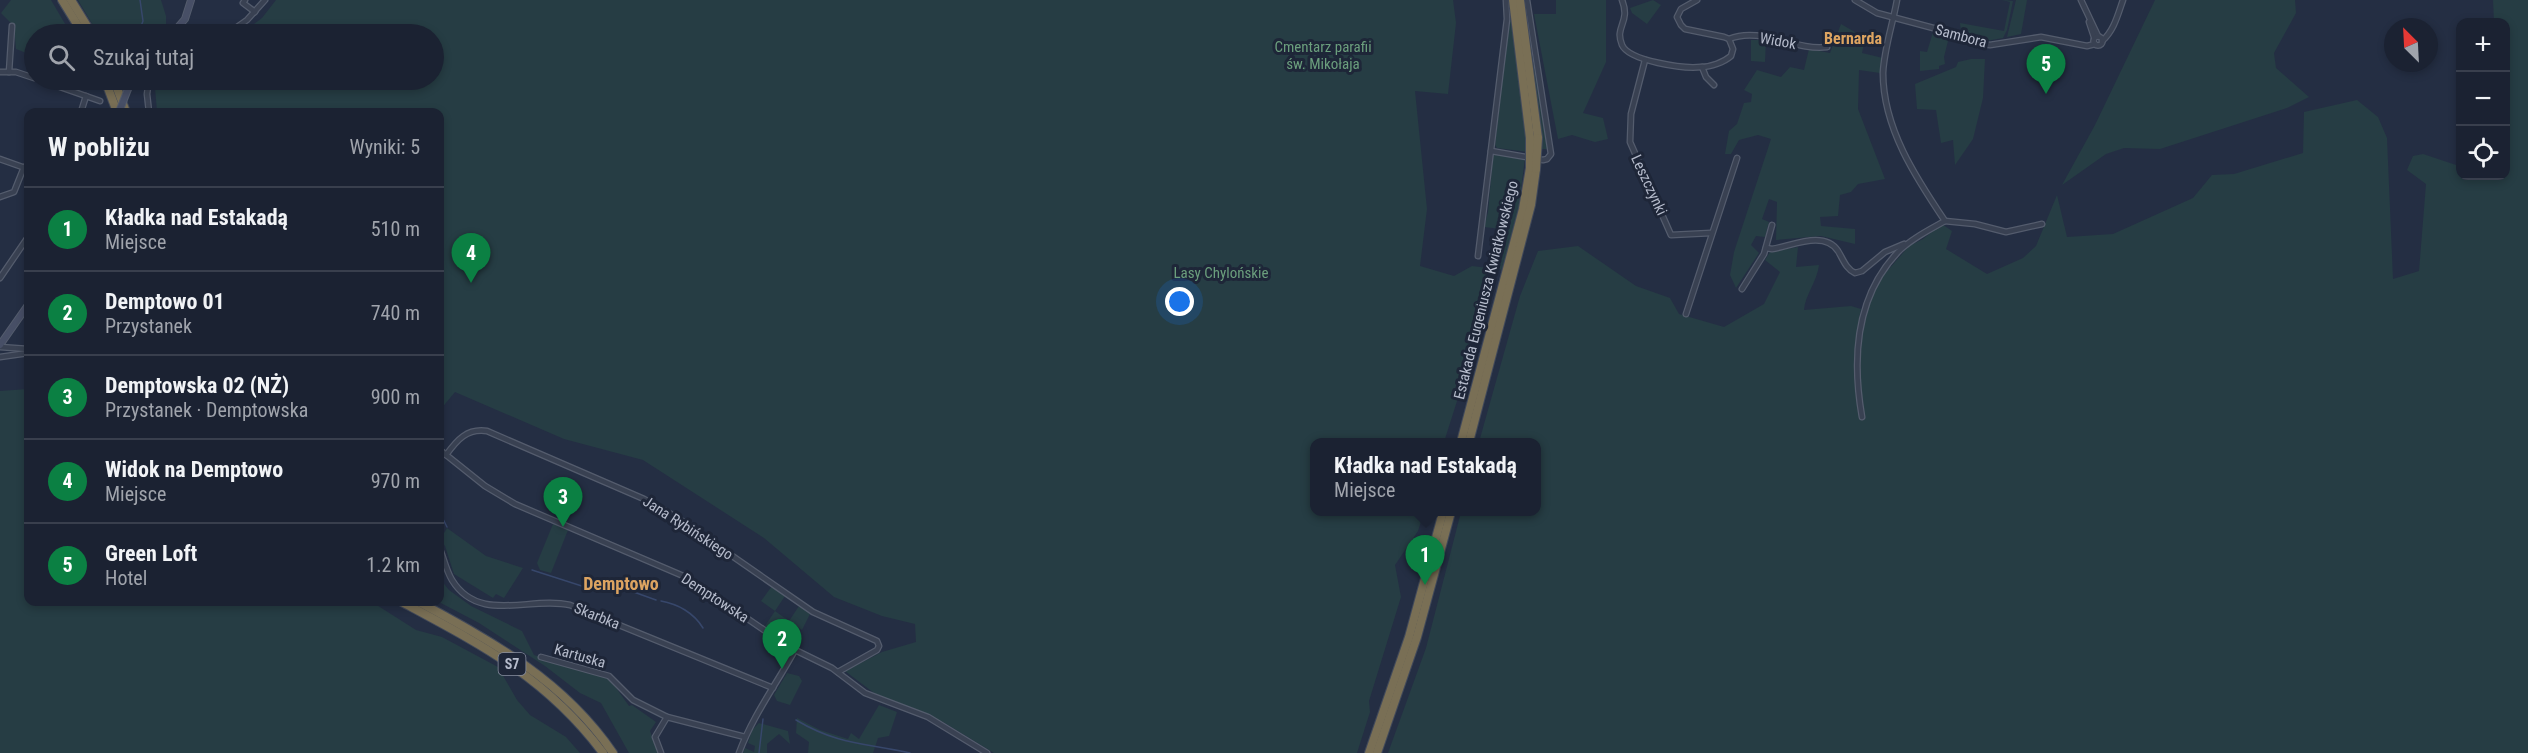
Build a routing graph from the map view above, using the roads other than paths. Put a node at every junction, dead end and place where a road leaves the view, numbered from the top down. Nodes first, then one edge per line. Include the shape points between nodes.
1 (62, 0) edge
2 (71, 0) edge
3 (191, 0) edge
4 (245, 0) edge
5 (265, 0) edge
6 (1506, 0) edge
7 (1513, 0) edge
8 (1520, 0) edge
9 (1527, 0) edge
10 (1622, 0) edge
11 (1697, 0) edge
12 (1855, 0) edge
13 (1897, 0) edge
14 (2080, 0) edge
15 (2123, 0) edge
16 (255, 12) junction
17 (1893, 19) junction
18 (77, 24) edge
19 (86, 24) edge
20 (181, 24) edge
21 (242, 24) edge
22 (12, 26) dead end
23 (1729, 39) junction
24 (2097, 39) junction
25 (1827, 47) dead end
26 (1645, 60) junction
27 (1702, 67) junction
28 (0, 72) edge
29 (9, 72) junction
30 (24, 76) edge
31 (1714, 85) dead end
32 (69, 90) edge
33 (109, 90) edge
34 (118, 90) edge
35 (128, 90) edge
36 (147, 90) edge
37 (86, 96) junction
38 (100, 101) dead end
39 (82, 108) edge
40 (116, 108) edge
41 (120, 108) edge
42 (124, 108) edge
43 (149, 108) edge
44 (1534, 138) junction
45 (1491, 151) junction
46 (1737, 158) dead end
47 (0, 159) edge
48 (24, 167) edge
49 (24, 172) edge
50 (0, 197) edge
51 (1945, 222) junction
52 (2042, 224) dead end
53 (1772, 225) dead end
54 (1711, 233) junction
55 (1910, 242) junction
56 (24, 243) edge
57 (1766, 248) junction
58 (1478, 256) dead end
59 (0, 278) edge
60 (1742, 289) dead end
61 (24, 309) edge
62 (1686, 314) dead end
63 (2, 335) edge
64 (0, 346) edge
65 (24, 350) edge
66 (24, 352) edge
67 (0, 357) edge
68 (1862, 417) dead end
69 (1462, 438) edge
70 (1470, 438) edge
71 (446, 455) joint
72 (1443, 516) edge
73 (1449, 516) edge
74 (1443, 528) junction
75 (444, 559) edge
76 (409, 606) edge
77 (426, 606) edge
78 (795, 650) junction
79 (541, 657) dead end
80 (838, 672) junction
81 (773, 688) junction
82 (667, 717) junction
83 (1386, 717) junction
84 (745, 737) junction
85 (603, 753) edge
86 (612, 753) edge
87 (661, 753) edge
88 (740, 753) edge
89 (987, 753) edge
90 (1369, 753) edge
91 (1377, 753) edge

1 - 18 highway
2 - 19 highway
3 - 20 street
4 - 16 street via 243,3
5 - 16 street
6 - 45 street
7 - 44 highway, Estakada Eugeniusza Kwiatkowskiego
8 - 44 highway, Estakada Eugeniusza Kwiatkowskiego
9 - 45 street via 1551,154 1543,160
10 - 26 street via 1626,14 1619,32 1624,49
11 - 23 street, Widok via 1681,9 1677,17 1681,25
12 - 17 street, Sambora
13 - 17 street
14 - 24 street
15 - 24 street via 2108,36
16 - 21 street
17 - 24 street, Sambora via 1986,45 2032,38 2072,43
17 - 51 street via 1883,70 1889,115 1916,179
22 - 29 street
23 - 25 street, Widok via 1764,37 1812,48
23 - 27 street via 1733,49 1730,58
26 - 27 street
26 - 54 street, Leszczynki via 1631,114 1629,135 1633,151 1671,235
27 - 31 street
28 - 29 street
29 - 30 street
32 - 37 street
33 - 40 highway
34 - 42 highway
35 - 41 street, bridge
36 - 43 street
37 - 38 street
37 - 39 street
44 - 69 highway, Estakada Eugeniusza Kwiatkowskiego, bridge via 1523,209
44 - 70 highway, Estakada Eugeniusza Kwiatkowskiego, bridge via 1536,169 1531,205
45 - 58 street
46 - 54 street
47 - 48 street
49 - 50 street via 14,192
51 - 52 street via 2006,232
51 - 55 street
53 - 57 street
54 - 62 street
55 - 57 street via 1885,252 1858,273 1849,269 1833,245 1822,241
55 - 68 street via 1884,270 1863,310 1857,384
56 - 59 street
57 - 60 street
61 - 63 street
63 - 64 street
64 - 65 street
66 - 67 street
71 - 78 street, Demptowska via 483,485 515,504 688,578
71 - 80 street, Jana Rybińskiego via 464,435 487,431 655,505 813,612 877,641 877,650
72 - 74 highway
73 - 74 highway
74 - 83 highway
75 - 81 street, Skarbka via 453,581 474,601 493,607 548,602 570,605
76 - 85 highway, S7 via 522,671 569,712
77 - 86 highway, S7 via 534,670 575,707
78 - 80 street, Demptowska
78 - 81 street
79 - 82 street, Kartuska via 600,672 633,700
80 - 89 street, Demptowska via 865,693 928,717
81 - 84 street
82 - 84 street
82 - 87 street via 655,737
83 - 90 highway
83 - 91 highway
84 - 88 street

